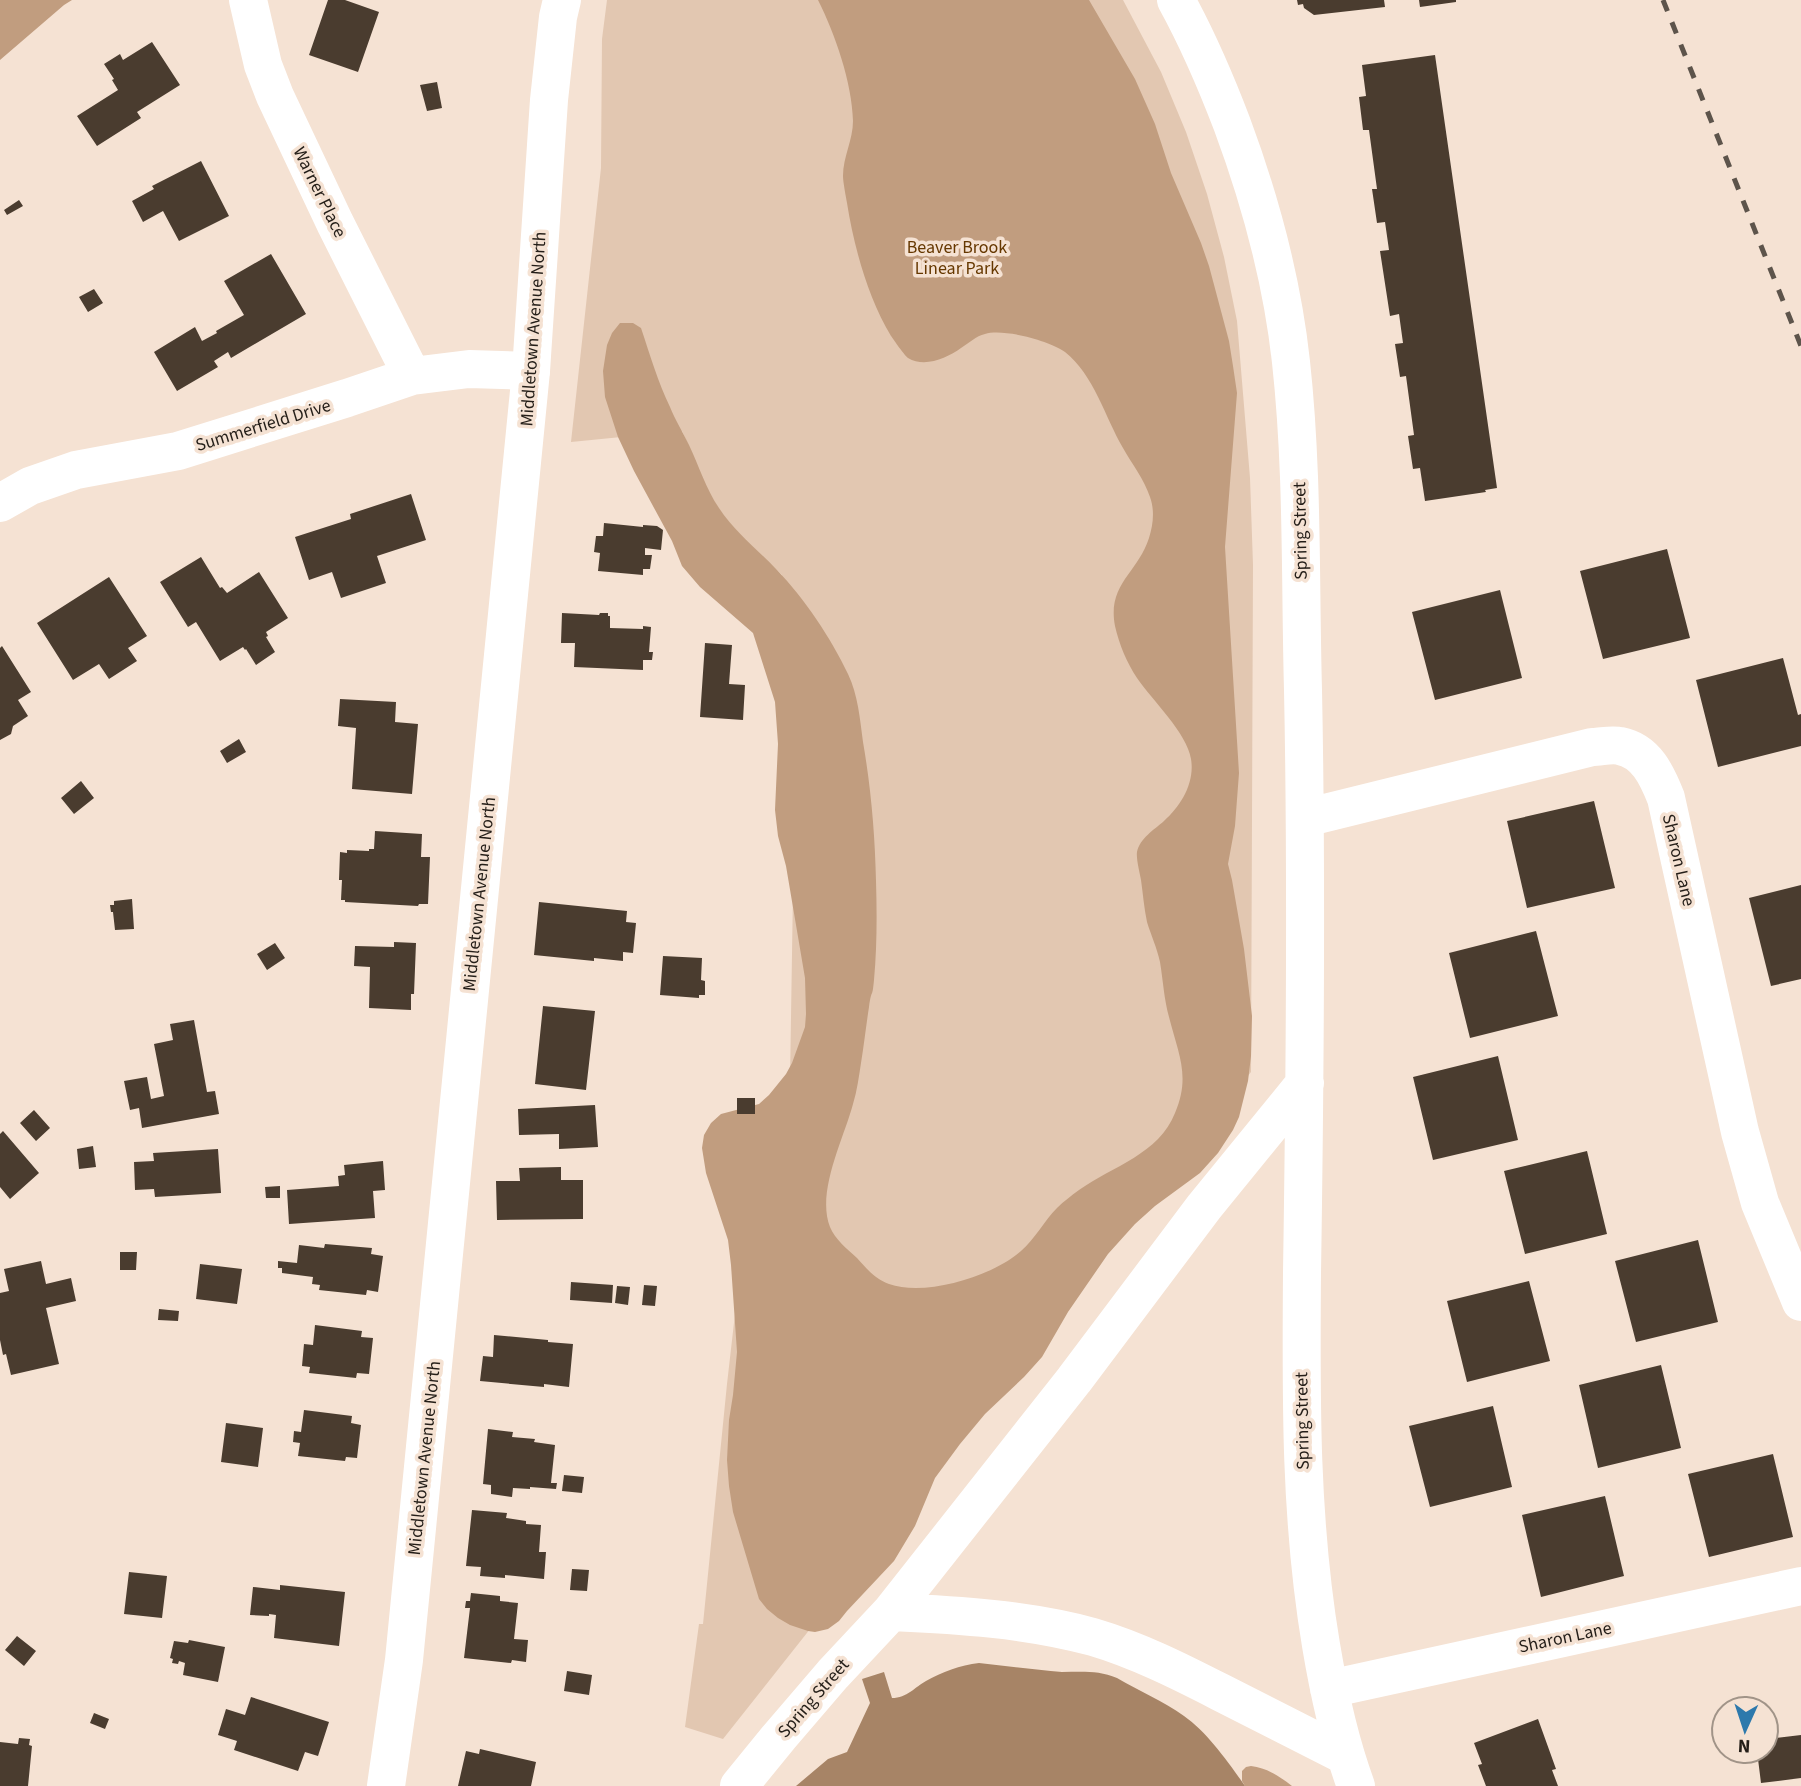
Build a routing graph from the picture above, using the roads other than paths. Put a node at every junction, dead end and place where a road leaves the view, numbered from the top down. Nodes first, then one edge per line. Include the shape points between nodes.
1 (248, 0) edge
2 (1176, 0) edge
3 (560, 8) edge
4 (531, 371) junction
5 (412, 376) junction
6 (0, 503) edge
7 (1305, 818) junction
8 (1305, 1083) junction
9 (1801, 1302) edge
10 (1801, 1586) edge
11 (891, 1612) junction
12 (1329, 1689) junction
13 (1350, 1771) edge
14 (386, 1786) edge
15 (739, 1786) edge

1 - 5 street, Warner Place via 275,96
2 - 7 street, Spring Street via 1220,92 1248,167 1266,226 1285,319 1298,444
3 - 4 street, Middletown Avenue North
4 - 5 street, Summerfield Drive via 469,369
4 - 14 street, Middletown Avenue North via 404,1660
5 - 6 street, Summerfield Drive via 178,451 76,470 30,486
7 - 8 street, Spring Street
7 - 9 street, Sharon Lane via 1592,747 1618,745 1638,752 1666,798 1740,1132 1760,1203
8 - 11 street, Spring Street
8 - 12 street, Spring Street via 1302,1464 1308,1553
10 - 12 street, Sharon Lane
11 - 13 street, Spring Street via 979,1618 1093,1637 1190,1677
11 - 15 street, Spring Street
12 - 13 street, Spring Street

